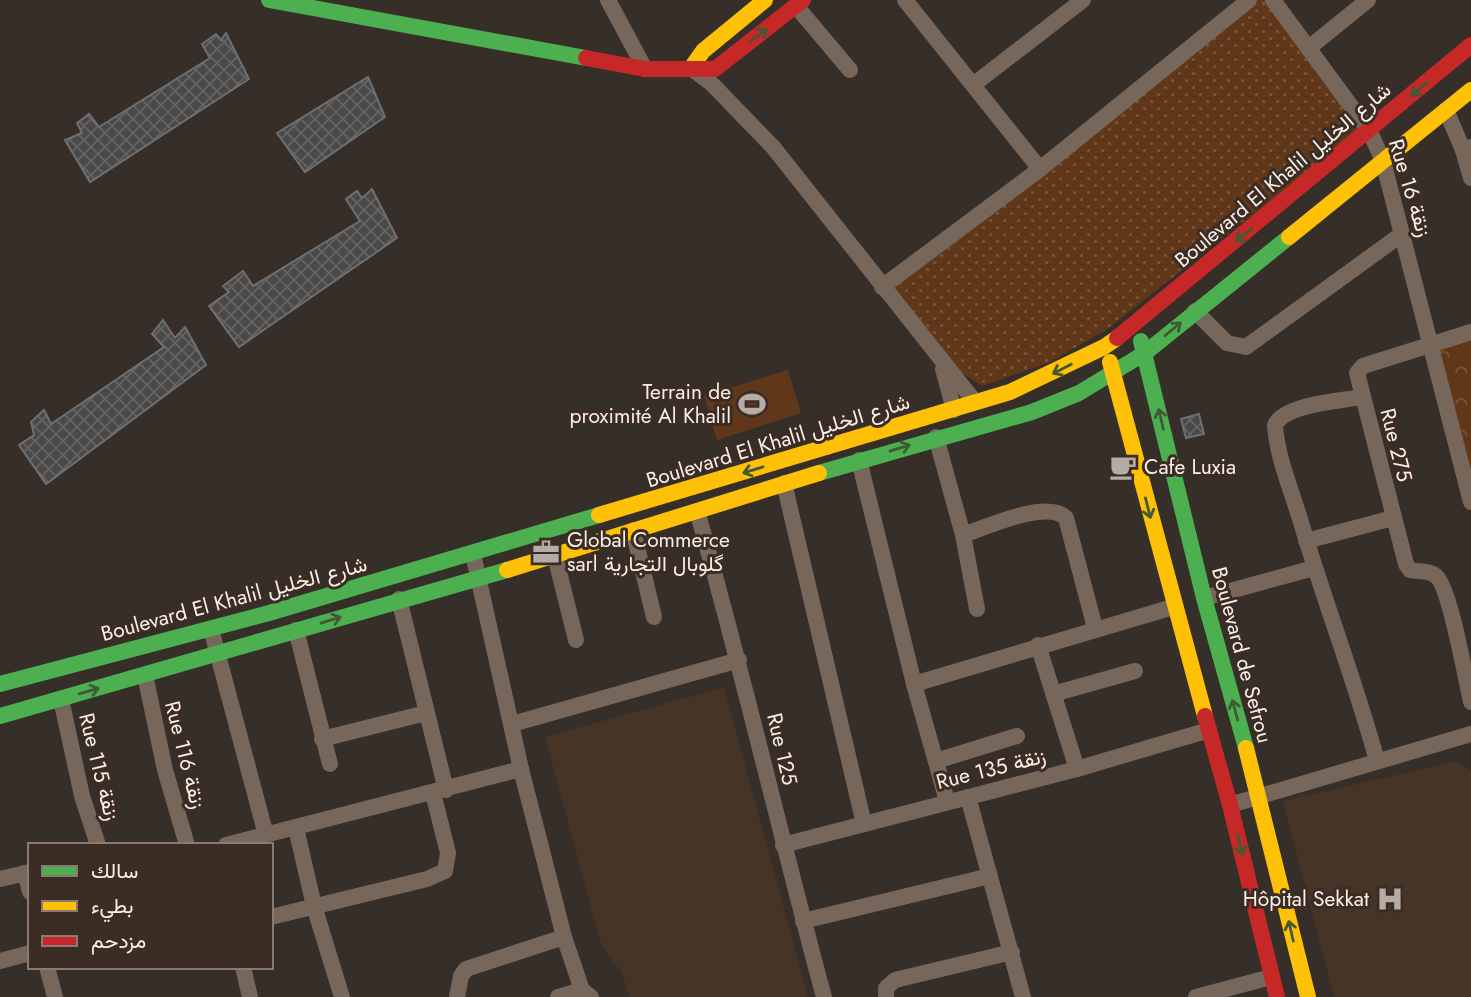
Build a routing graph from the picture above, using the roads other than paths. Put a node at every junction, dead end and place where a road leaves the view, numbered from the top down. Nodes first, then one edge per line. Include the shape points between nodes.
1 (608, 0) edge
2 (765, 0) edge
3 (905, 0) edge
4 (1083, 0) edge
5 (1249, 0) edge
6 (1273, 0) edge
7 (1367, 0) edge
8 (277, 1) edge
9 (799, 3) edge
10 (1471, 45) edge
11 (1310, 47) junction
12 (691, 68) junction
13 (645, 69) junction
14 (850, 70) dead end
15 (973, 85) junction
16 (1471, 90) edge
17 (1446, 110) junction
18 (1370, 132) junction
19 (1467, 148) edge
20 (1383, 161) junction
21 (1040, 169) junction
22 (1471, 177) edge
23 (1402, 234) junction
24 (882, 287) junction
25 (1195, 311) junction
26 (1135, 324) junction
27 (1471, 332) edge
28 (1432, 342) junction
29 (1104, 348) junction
30 (1145, 353) junction
31 (939, 360) junction
32 (1115, 374) junction
33 (1362, 397) junction
34 (975, 402) junction
35 (954, 410) junction
36 (936, 437) junction
37 (859, 460) junction
38 (784, 483) junction
39 (1471, 502) edge
40 (697, 511) junction
41 (1393, 518) junction
42 (633, 530) junction
43 (963, 535) junction
44 (1306, 541) junction
45 (473, 554) junction
46 (555, 556) junction
47 (1314, 568) junction
48 (479, 576) junction
49 (1204, 598) junction
50 (399, 599) junction
51 (1173, 607) junction
52 (977, 609) dead end
53 (654, 617) dead end
54 (1095, 628) junction
55 (211, 629) junction
56 (296, 630) junction
57 (576, 640) dead end
58 (1038, 645) junction
59 (219, 654) junction
60 (739, 660) junction
61 (1135, 671) dead end
62 (145, 675) junction
63 (3, 683) edge
64 (915, 684) junction
65 (1053, 694) junction
66 (61, 699) junction
67 (1471, 702) edge
68 (426, 713) junction
69 (8, 714) edge
70 (512, 724) junction
71 (1209, 730) junction
72 (1471, 734) edge
73 (1017, 736) dead end
74 (322, 739) junction
75 (936, 761) junction
76 (1377, 761) junction
77 (330, 764) dead end
78 (521, 769) junction
79 (1077, 769) junction
80 (440, 791) junction
81 (1259, 796) junction
82 (968, 797) junction
83 (947, 801) junction
84 (1230, 804) junction
85 (864, 824) junction
86 (296, 828) junction
87 (267, 835) junction
88 (97, 843) edge
89 (186, 843) edge
90 (234, 843) edge
91 (783, 845) junction
92 (28, 872) edge
93 (990, 876) junction
94 (0, 880) edge
95 (314, 906) junction
96 (273, 916) edge
97 (803, 921) junction
98 (564, 937) junction
99 (1012, 953) junction
100 (28, 954) edge
101 (0, 961) edge
102 (48, 969) edge
103 (243, 969) edge
104 (1271, 977) junction
105 (587, 994) edge
106 (1304, 996) edge
107 (55, 997) edge
108 (250, 997) edge
109 (342, 997) edge
110 (457, 997) edge
111 (558, 997) edge
112 (824, 997) edge
113 (886, 997) edge
114 (1023, 997) edge
115 (1196, 997) edge
116 (1277, 997) edge

1 - 13 street
2 - 12 street via 703,51
3 - 15 street
4 - 15 street
5 - 21 street
6 - 11 street, Rue 16 زنقة
7 - 11 street
8 - 13 street
12 -> 9 street via 715,69
9 - 14 street
10 -> 18 street, Boulevard El Khalil شارع الخليل
11 - 18 street, Rue 16 زنقة
12 - 13 street
12 - 24 street via 773,147
15 - 21 street
16 - 17 street, Boulevard El Khalil شارع الخليل
17 - 19 street
17 - 20 street, Boulevard El Khalil شارع الخليل
18 - 20 street, Rue 16 زنقة
18 -> 26 street, Boulevard El Khalil شارع الخليل
19 - 22 street
20 - 23 street, Rue 16 زنقة
20 - 25 street, Boulevard El Khalil شارع الخليل
21 - 24 street
23 - 25 street via 1246,348 1227,343
23 - 28 street, Rue 16 زنقة
24 - 31 street
30 -> 25 street, Boulevard El Khalil شارع الخليل
26 - 29 street, Boulevard El Khalil شارع الخليل
26 - 30 street, Boulevard de Sefrou
27 - 28 street
28 - 33 street, Rue 275 via 1357,373
28 - 39 street, Rue 16 زنقة
29 - 32 street
29 -> 34 street, Boulevard El Khalil شارع الخليل via 1010,392
30 - 32 street, Boulevard El Khalil شارع الخليل
49 -> 30 street, Boulevard de Sefrou
31 - 34 street
31 - 35 street
32 - 36 street, Boulevard El Khalil شارع الخليل via 1032,412
32 -> 51 street
33 - 41 street, Rue 275
33 - 44 street via 1297,409 1275,425
34 - 35 street, Boulevard El Khalil شارع الخليل
35 -> 45 street, Boulevard El Khalil شارع الخليل
37 -> 36 street, Boulevard El Khalil شارع الخليل
36 - 43 street
37 - 38 street, Boulevard El Khalil شارع الخليل
37 - 64 street
38 - 40 street, Boulevard El Khalil شارع الخليل
38 - 85 street
40 - 42 street, Boulevard El Khalil شارع الخليل
40 - 60 street, Rue 125
41 - 44 street
41 - 67 street, Rue 275 via 1410,570 1439,579
42 - 46 street, Boulevard El Khalil شارع الخليل
42 - 53 street
43 - 52 street
43 - 54 street via 1055,510 1066,518
44 - 47 street
45 - 48 street
45 - 55 street, Boulevard El Khalil شارع الخليل
46 - 48 street, Boulevard El Khalil شارع الخليل
46 - 57 street
47 - 49 street
47 - 76 street
48 - 50 street, Boulevard El Khalil شارع الخليل
48 - 70 street
81 -> 49 street, Boulevard de Sefrou
56 -> 50 street, Boulevard El Khalil شارع الخليل
50 - 68 street
51 - 54 street
51 - 71 street
54 - 58 street
55 - 59 street
55 - 63 street, Boulevard El Khalil شارع الخليل
56 - 59 street, Boulevard El Khalil شارع الخليل
56 - 74 street
58 - 64 street
58 - 65 street
59 - 62 street, Boulevard El Khalil شارع الخليل
59 - 87 street
60 - 70 street
60 - 91 street, Rue 125
61 - 65 street
66 -> 62 street, Boulevard El Khalil شارع الخليل
62 - 89 street, Rue 116 زنقة
63 - 69 street
64 - 75 street
65 - 79 street
66 - 69 street, Boulevard El Khalil شارع الخليل
66 - 88 street, Rue 115 زنقة
68 - 74 street
68 - 80 street
70 - 78 street
71 - 79 street, Rue 135 زنقة
71 - 84 street
72 - 76 street
73 - 75 street
74 - 77 street
75 - 83 street
76 - 81 street
78 - 80 street
78 - 98 street
79 - 82 street, Rue 135 زنقة
80 - 86 street
80 - 95 street via 448,853 445,871
81 - 84 street
106 -> 81 street, Boulevard de Sefrou
82 - 83 street, Rue 135 زنقة
82 - 93 street
83 - 85 street, Rue 135 زنقة
84 -> 104 street
85 - 91 street, Rue 135 زنقة
86 - 87 street
86 - 95 street
87 - 90 street
91 - 97 street, Rue 125
92 - 94 street
93 - 97 street
93 - 99 street
95 - 96 street
95 - 109 street
97 - 112 street, Rue 125
98 - 105 street
98 - 110 street via 466,969
99 - 113 street via 895,980 886,988
99 - 114 street
100 - 101 street
102 - 107 street
103 - 108 street
104 - 115 street
104 - 116 street
105 - 111 street

